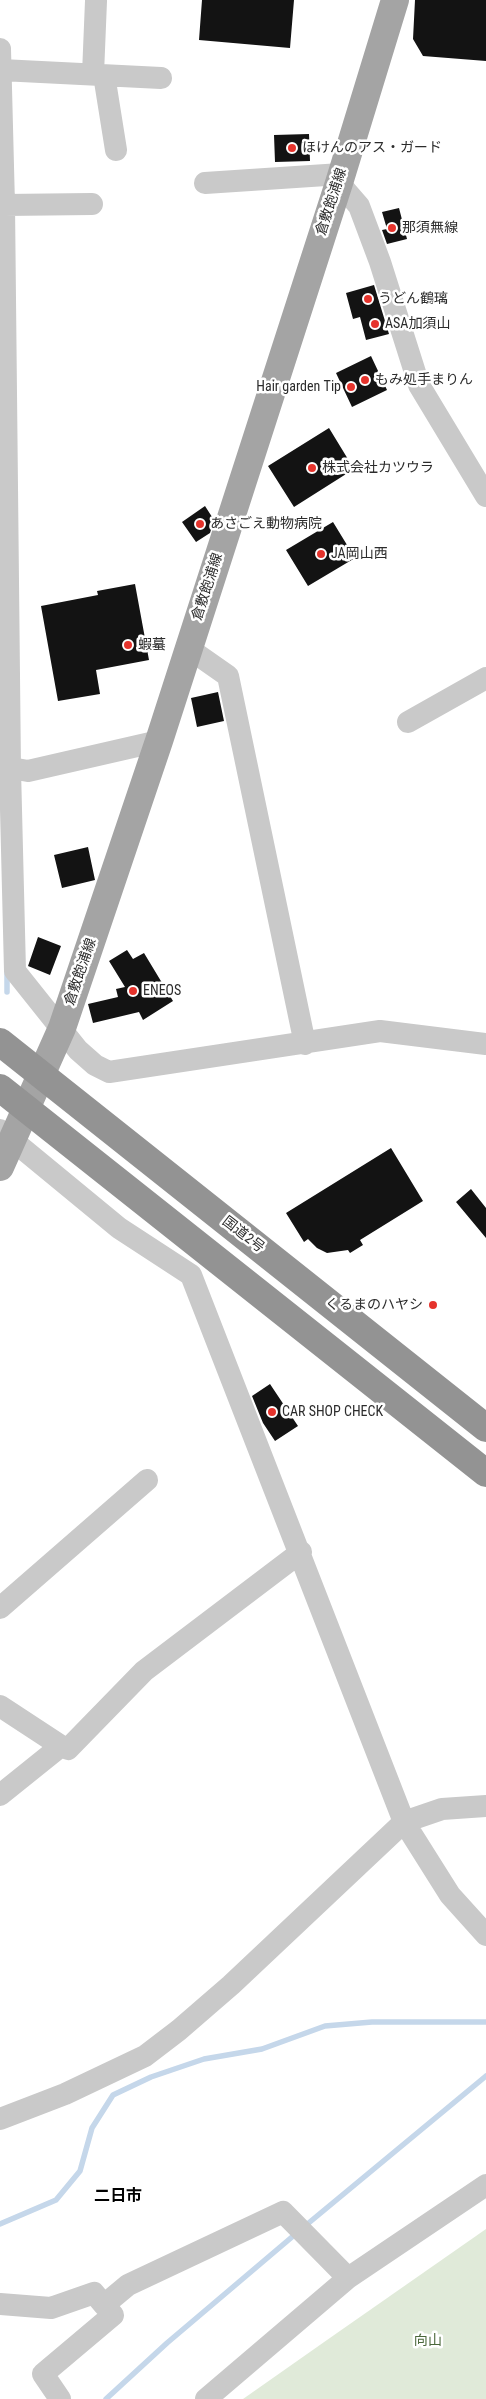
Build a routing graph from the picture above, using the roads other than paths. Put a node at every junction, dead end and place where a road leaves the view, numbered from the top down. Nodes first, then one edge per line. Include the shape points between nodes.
1 (395, 0) edge
2 (96, 1) dead end
3 (0, 48) edge
4 (1, 70) edge
5 (99, 75) junction
6 (161, 78) dead end
7 (116, 150) dead end
8 (340, 179) junction
9 (205, 183) dead end
10 (92, 204) dead end
11 (4, 205) junction
12 (2, 450) edge
13 (486, 496) edge
14 (188, 648) junction
15 (486, 678) edge
16 (408, 722) dead end
17 (159, 741) junction
18 (5, 768) edge
19 (62, 1028) junction
20 (0, 1042) edge
21 (305, 1044) junction
22 (486, 1044) edge
23 (41, 1074) junction
24 (0, 1088) edge
25 (26, 1108) junction
26 (6, 1135) edge
27 (0, 1167) edge
28 (486, 1428) edge
29 (486, 1473) edge
30 (147, 1480) dead end
31 (301, 1552) junction
32 (0, 1608) edge
33 (0, 1706) edge
34 (61, 1746) junction
35 (0, 1795) edge
36 (486, 1806) edge
37 (404, 1822) junction
38 (486, 1935) edge
39 (0, 2119) edge
40 (486, 2185) edge
41 (348, 2278) junction
42 (0, 2304) edge
43 (104, 2305) junction
44 (60, 2399) edge
45 (206, 2399) edge

1 - 8 main road, 倉敷飽浦線
2 - 5 street
3 - 4 street
4 - 5 street
4 - 11 street
5 - 6 street
5 - 7 street
8 - 9 street
8 - 13 street via 359,206 419,384
8 - 14 main road, 倉敷飽浦線
10 - 11 street
11 - 12 street
12 - 18 street
14 - 17 main road, 倉敷飽浦線
14 - 21 street via 228,676
15 - 16 street
17 - 18 street via 28,771
17 - 19 main road, 倉敷飽浦線
18 - 19 street via 15,970
19 - 21 street via 89,1060 109,1072
19 - 23 main road, 倉敷飽浦線
20 - 23 highway, 国道2号
21 - 22 street via 380,1031
23 - 25 main road, 倉敷飽浦線
23 - 28 highway, 国道2号
24 - 25 highway
25 - 26 main road, 倉敷飽浦線
25 - 29 highway
26 - 27 main road, 倉敷飽浦線
26 - 31 street via 119,1228 191,1275
30 - 32 street
31 - 34 street via 144,1672 68,1750
31 - 37 street
33 - 34 street
34 - 35 street
36 - 37 street via 442,1809
37 - 38 street via 450,1895
37 - 39 street via 231,1985 145,2056 65,2094
40 - 41 street
41 - 43 street via 283,2212 128,2285
41 - 45 street
42 - 43 street via 51,2308 94,2293
43 - 44 street via 113,2315 42,2374

